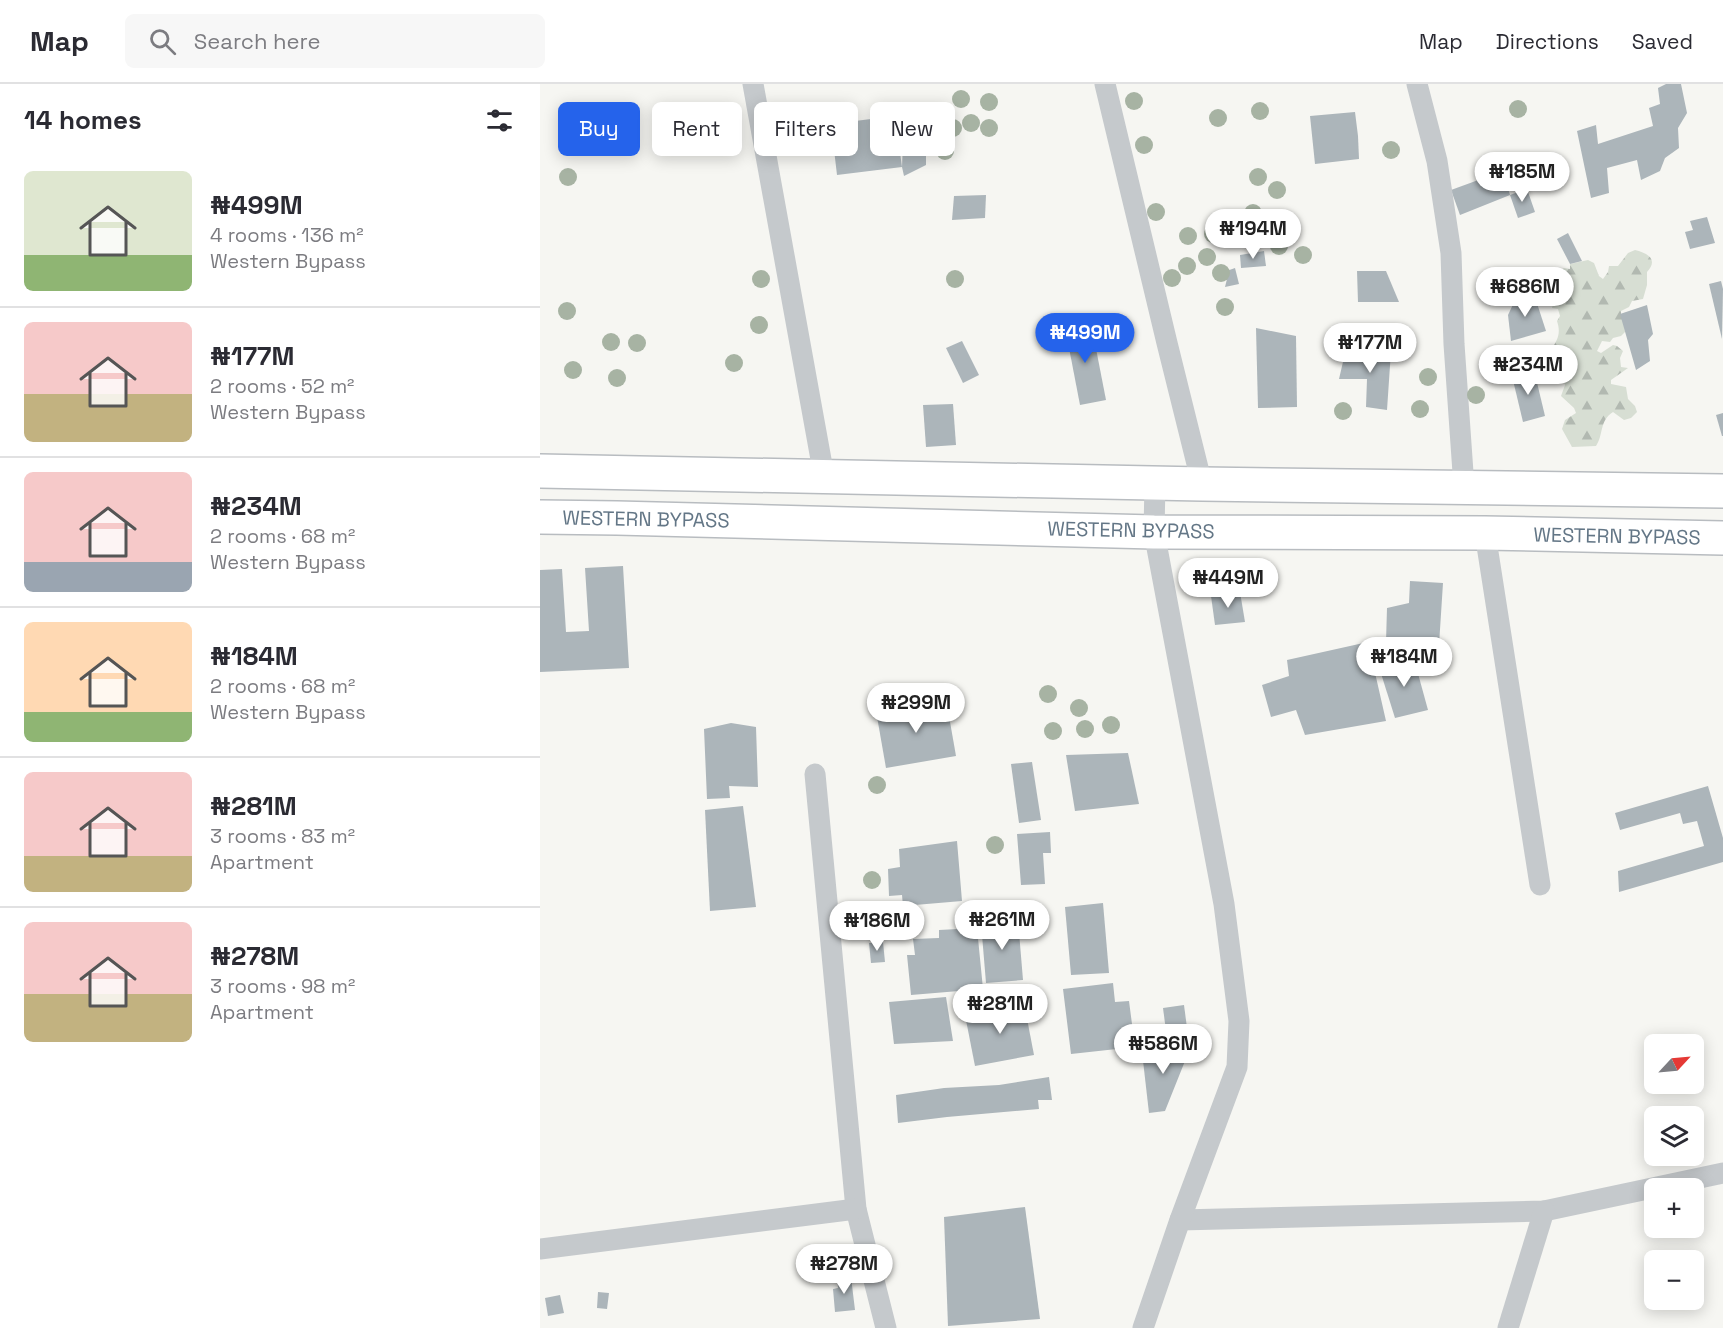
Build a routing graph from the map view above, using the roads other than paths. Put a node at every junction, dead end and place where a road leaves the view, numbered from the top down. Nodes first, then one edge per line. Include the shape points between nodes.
1 (753, 84) edge
2 (1105, 84) edge
3 (1417, 84) edge
4 (540, 471) edge
5 (824, 476) junction
6 (1155, 483) junction
7 (1202, 484) junction
8 (1464, 488) junction
9 (1723, 491) edge
10 (540, 517) edge
11 (1154, 532) junction
12 (1485, 533) junction
13 (1723, 538) edge
14 (815, 774) dead end
15 (1540, 885) dead end
16 (1723, 1173) edge
17 (856, 1209) junction
18 (1544, 1211) junction
19 (1180, 1220) junction
20 (540, 1250) edge
21 (886, 1328) edge
22 (1143, 1328) edge
23 (1508, 1328) edge

1 - 5 street
2 - 7 street
3 - 8 street via 1437,161 1451,253
4 - 5 main road
5 - 6 main road
6 - 7 main road
6 - 11 street
7 - 8 main road
8 - 9 main road
10 - 11 main road, WESTERN BYPASS
11 - 12 main road, WESTERN BYPASS
11 - 19 street via 1224,904 1239,1021 1237,1066
12 - 13 main road, WESTERN BYPASS
12 - 15 street
14 - 17 street
16 - 18 street
17 - 20 street
17 - 21 street
18 - 19 street
18 - 23 street
19 - 22 street

